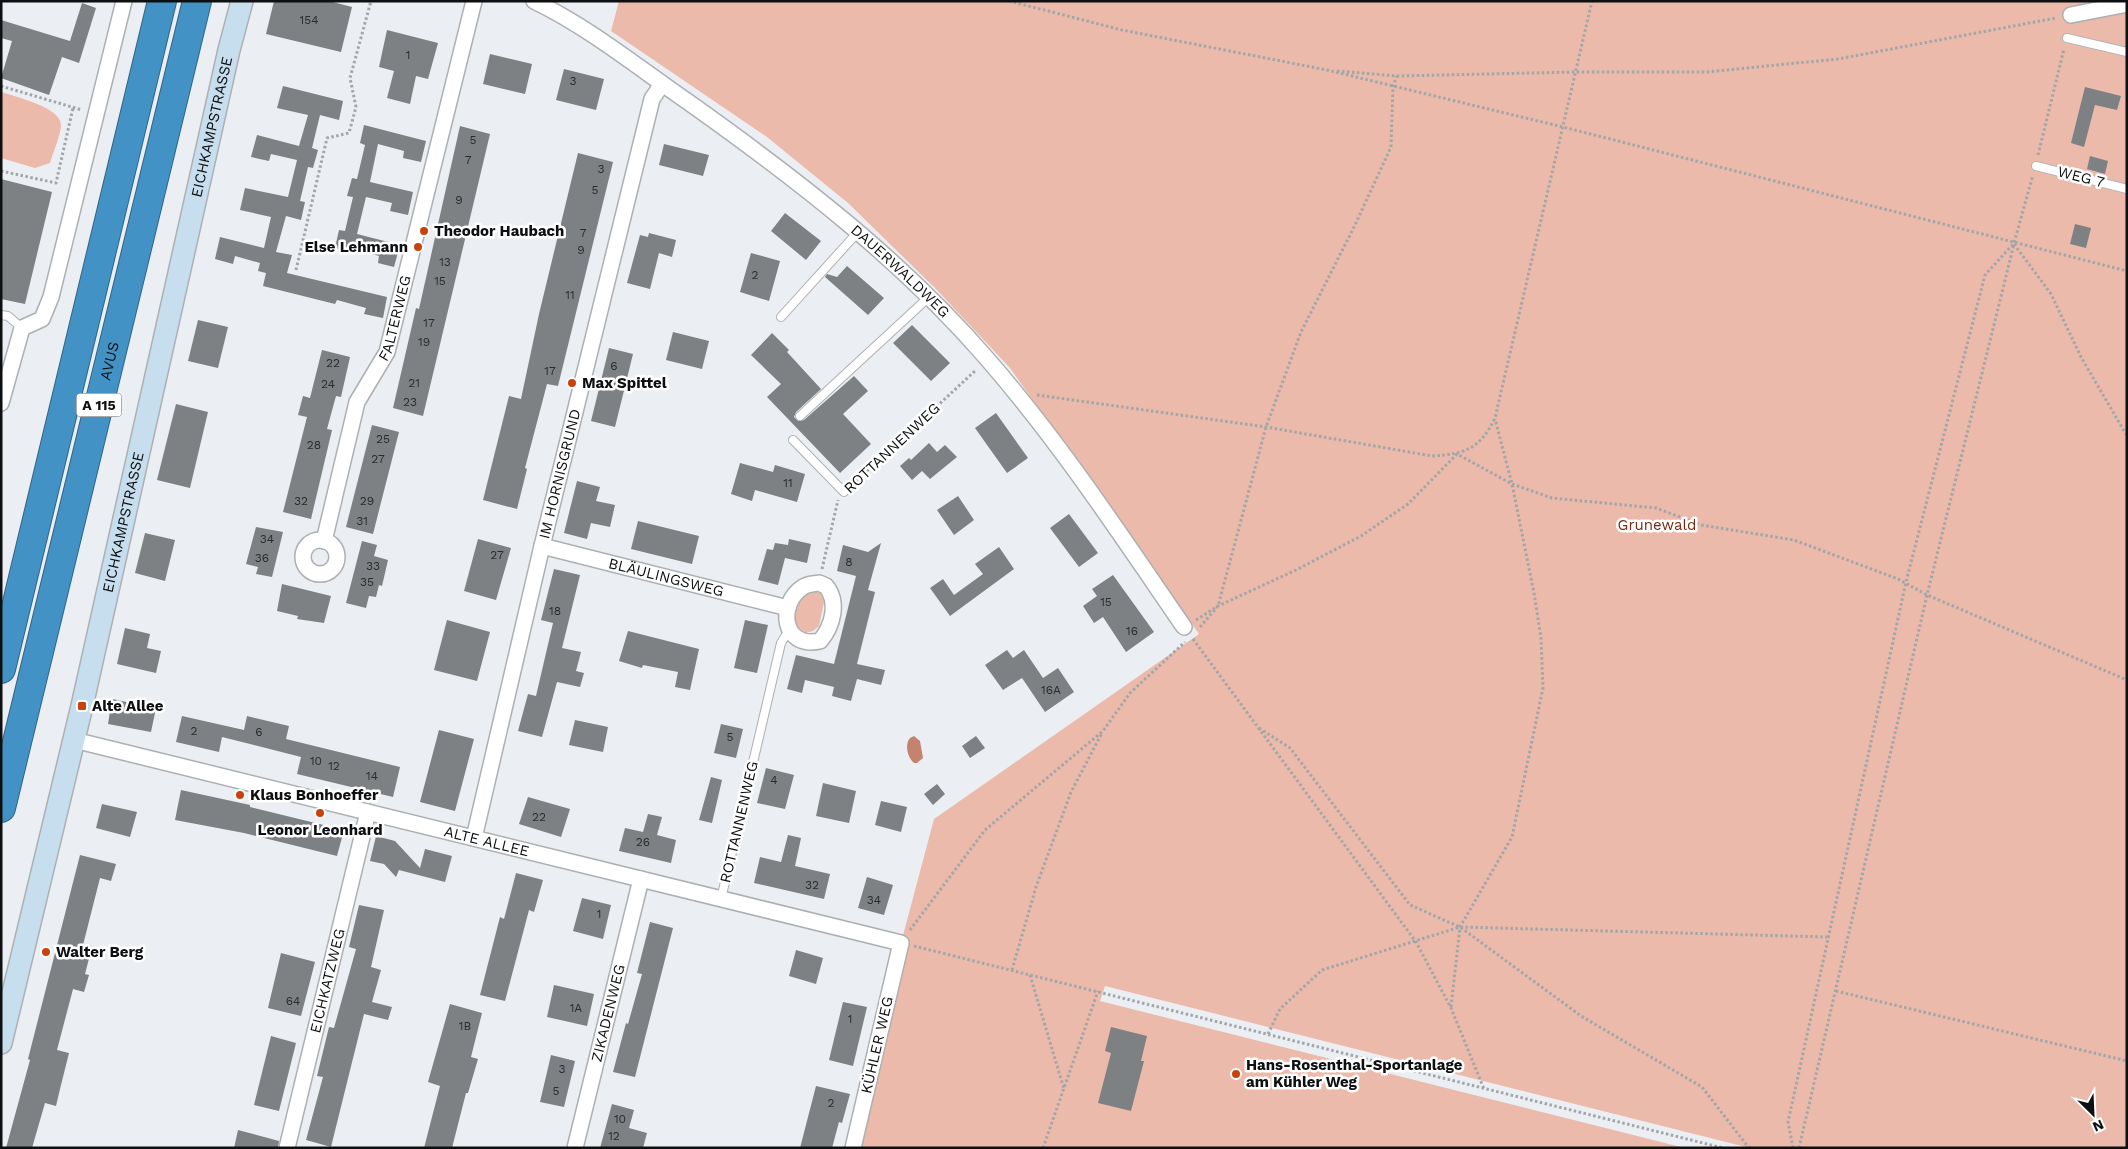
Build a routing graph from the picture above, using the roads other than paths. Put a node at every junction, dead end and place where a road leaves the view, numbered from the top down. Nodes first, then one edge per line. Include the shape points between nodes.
1 (124, 1) edge
2 (162, 1) edge
3 (197, 1) edge
4 (242, 1) edge
5 (474, 1) edge
6 (534, 1) edge
7 (2127, 4) edge
8 (2071, 15) road end
9 (2067, 38) dead end
10 (2127, 52) edge
11 (662, 84) junction
12 (2036, 166) road end
13 (2127, 189) edge
14 (858, 232) junction
15 (929, 297) junction
16 (1, 315) edge
17 (781, 317) dead end
18 (22, 328) junction
19 (1, 403) edge
20 (800, 416) dead end
21 (793, 440) dead end
22 (844, 492) road end
23 (324, 541) dead end
24 (542, 546) junction
25 (788, 608) junction
26 (789, 630) junction
27 (1188, 632) road end
28 (1, 669) edge
29 (74, 740) junction
30 (1, 808) edge
31 (368, 812) junction
32 (474, 838) junction
33 (641, 879) junction
34 (721, 899) junction
35 (901, 943) joint
36 (1, 1042) edge
37 (287, 1148) edge
38 (575, 1148) edge
39 (853, 1148) edge

1 - 18 street via 51,297 42,319
2 - 28 highway, A 115
3 - 30 highway, AVUS / A 115
4 - 29 street, EICHKAMPSTRASSE
5 - 23 street, FALTERWEG via 388,352 357,402
6 - 11 street, DAUERWALDWEG
7 - 8 street
9 - 10 lane
11 - 14 street, DAUERWALDWEG via 761,154
11 - 24 street, IM HORNISGRUND via 652,99
12 - 13 lane, WEG 7
14 - 15 street, DAUERWALDWEG
14 - 17 lane
15 - 20 lane
15 - 27 street, DAUERWALDWEG via 1015,391
16 - 18 lane via 8,316
18 - 19 street
21 - 22 lane
24 - 25 street, BLÄULINGSWEG
24 - 32 street, IM HORNISGRUND
25 - 26 street
25 - 26 street via 804,586 819,583 826,586 834,601 831,623 820,641 799,640
26 - 34 lane, ROTTANNENWEG via 781,643
29 - 31 street, ALTE ALLEE
29 - 36 street, EICHKAMPSTRASSE
31 - 32 street, ALTE ALLEE
31 - 37 street, EICHKATZWEG
32 - 33 street, ALTE ALLEE
33 - 34 street, ALTE ALLEE
33 - 38 street, ZIKADENWEG
34 - 35 street, ALTE ALLEE
35 - 39 street, KÜHLER WEG

